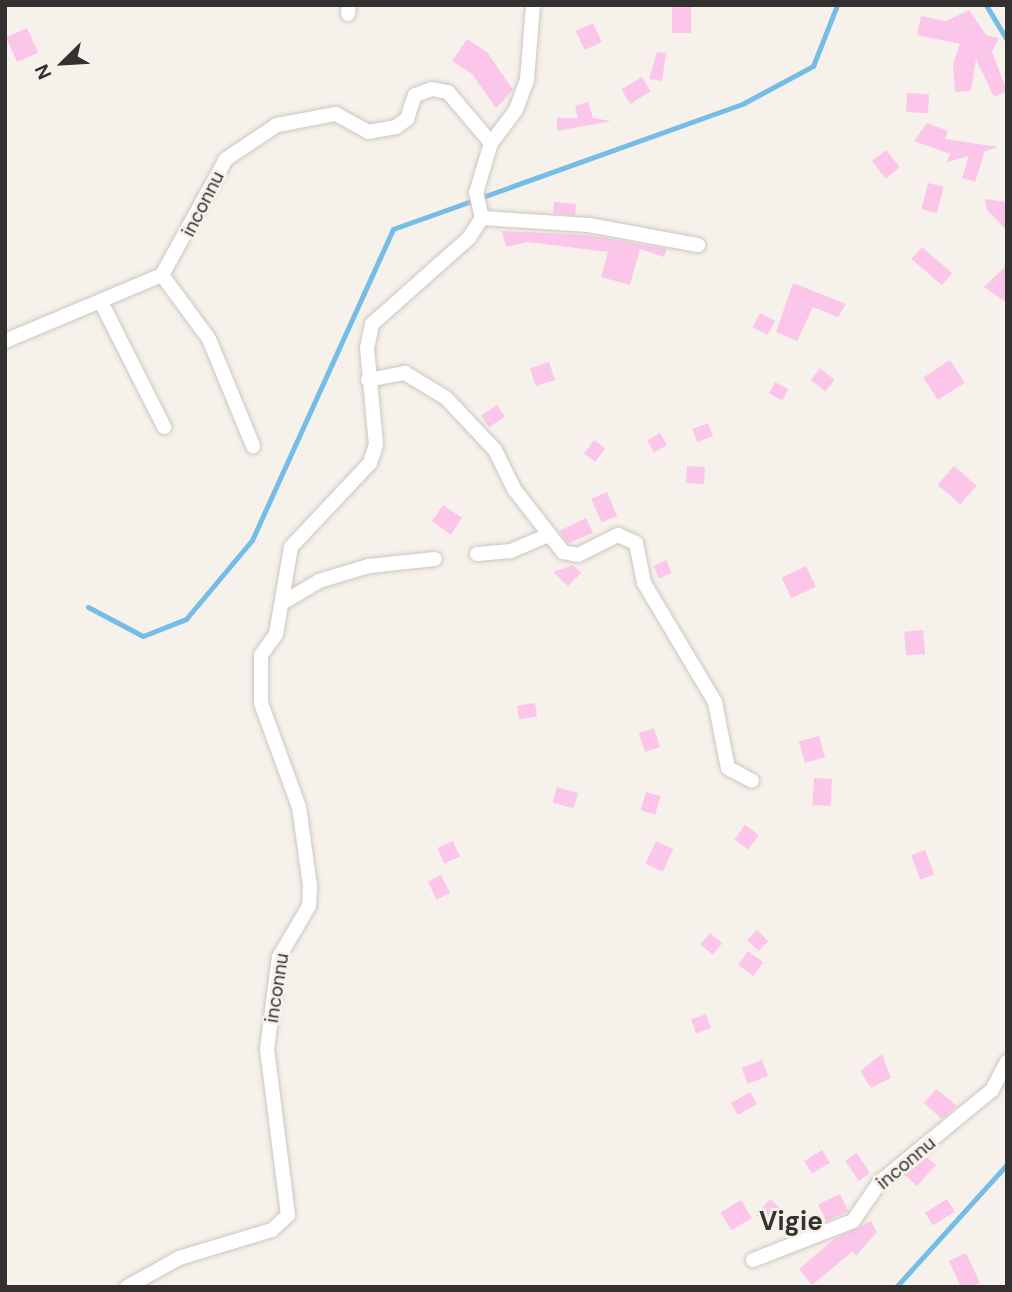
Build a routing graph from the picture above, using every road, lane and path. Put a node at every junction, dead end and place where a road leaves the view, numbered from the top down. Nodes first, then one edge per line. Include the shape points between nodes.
1 (533, 5) edge
2 (491, 143) junction
3 (482, 215) junction
4 (698, 245) dead end
5 (162, 275) junction
6 (102, 304) junction
7 (5, 341) edge
8 (368, 380) junction
9 (164, 427) dead end
10 (253, 446) dead end
11 (546, 536) junction
12 (477, 554) dead end
13 (435, 559) dead end
14 (284, 601) junction
15 (752, 781) dead end
16 (1007, 1062) edge
17 (753, 1260) dead end
18 (127, 1287) edge

1 - 2 street via 527,80 516,110
2 - 3 street via 476,193
2 - 5 street, inconnu via 448,92 432,89 415,95 407,119 396,127 368,132 336,114 277,125 226,159
3 - 4 street via 615,228
3 - 8 street, inconnu via 469,238 372,324
5 - 6 street
5 - 10 street via 209,339
6 - 7 street
6 - 9 street
8 - 11 street via 405,373 446,398 495,450
8 - 14 street, inconnu via 376,444 370,463 291,547
11 - 12 street via 511,551
11 - 15 street via 573,556 618,535 636,543 644,583 715,702 728,768
13 - 14 street via 369,566 319,581
14 - 18 street, inconnu via 258,668 265,724 303,826 310,886 309,905 278,957 267,1049 288,1215 272,1230 179,1258
16 - 17 street, inconnu via 992,1090 880,1182 853,1221

